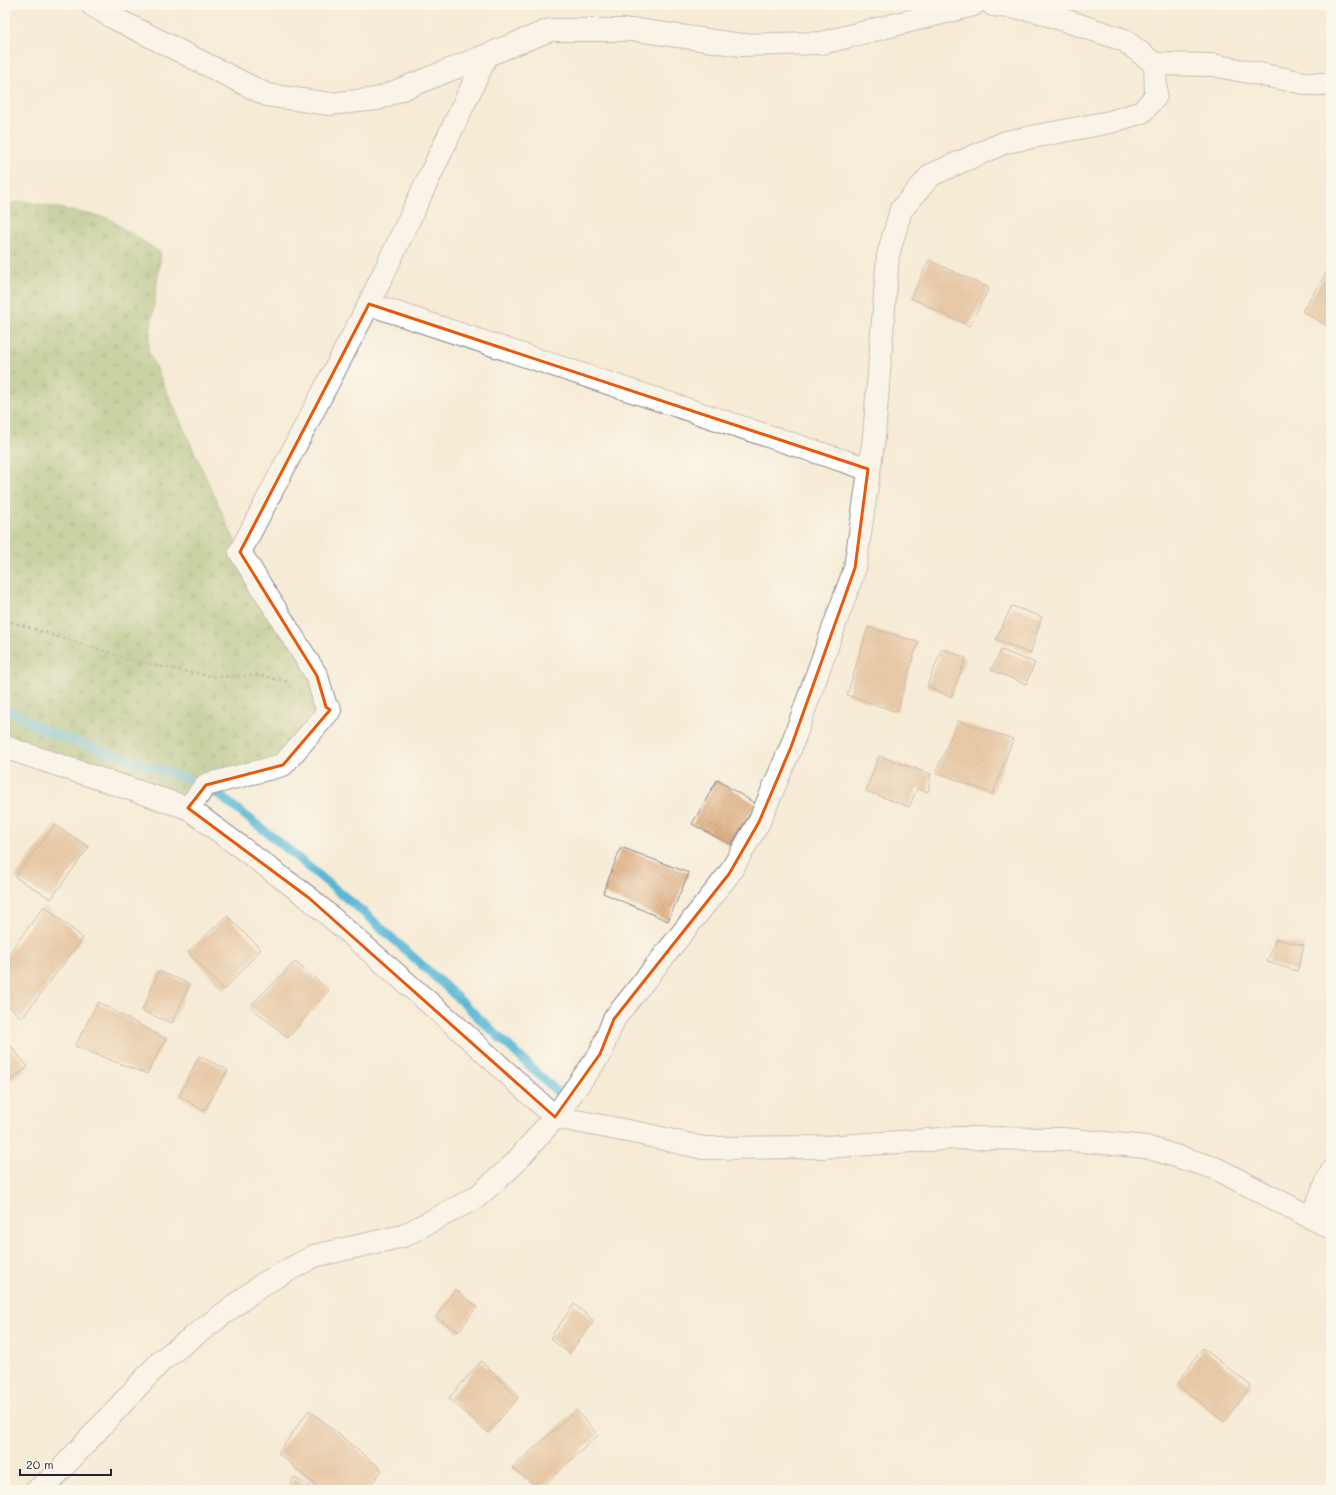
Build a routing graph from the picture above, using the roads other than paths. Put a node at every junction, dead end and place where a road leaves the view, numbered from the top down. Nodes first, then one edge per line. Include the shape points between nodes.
1 (92, 5) edge
2 (973, 5) edge
3 (993, 5) edge
4 (487, 55) junction
5 (1155, 64) junction
6 (1331, 84) edge
7 (369, 304) junction
8 (868, 469) junction
9 (5, 746) edge
10 (188, 808) junction
11 (555, 1117) junction
12 (1331, 1172) edge
13 (1311, 1218) junction
14 (1331, 1228) edge
15 (37, 1490) edge

1 - 4 street via 267,95 330,104 377,99
2 - 4 street via 822,44 741,45 637,30 550,30
3 - 5 street via 1034,10 1124,40
4 - 7 street
5 - 6 street via 1213,65 1310,84
5 - 8 street via 1156,96 1142,112 1110,122 1006,142 932,175 902,210 888,255 874,437
7 - 8 street
7 - 10 street via 240,552 318,676 326,707 330,710 283,764 206,786
8 - 11 street via 855,568 791,747 759,822 729,874 614,1018 600,1054
9 - 10 street
10 - 11 street via 309,898
11 - 13 street via 703,1148 825,1148 957,1138 1063,1139 1146,1147 1215,1168
11 - 15 street via 513,1165 477,1198 403,1236 314,1256 263,1284 162,1360 54,1477
12 - 13 street
13 - 14 street

